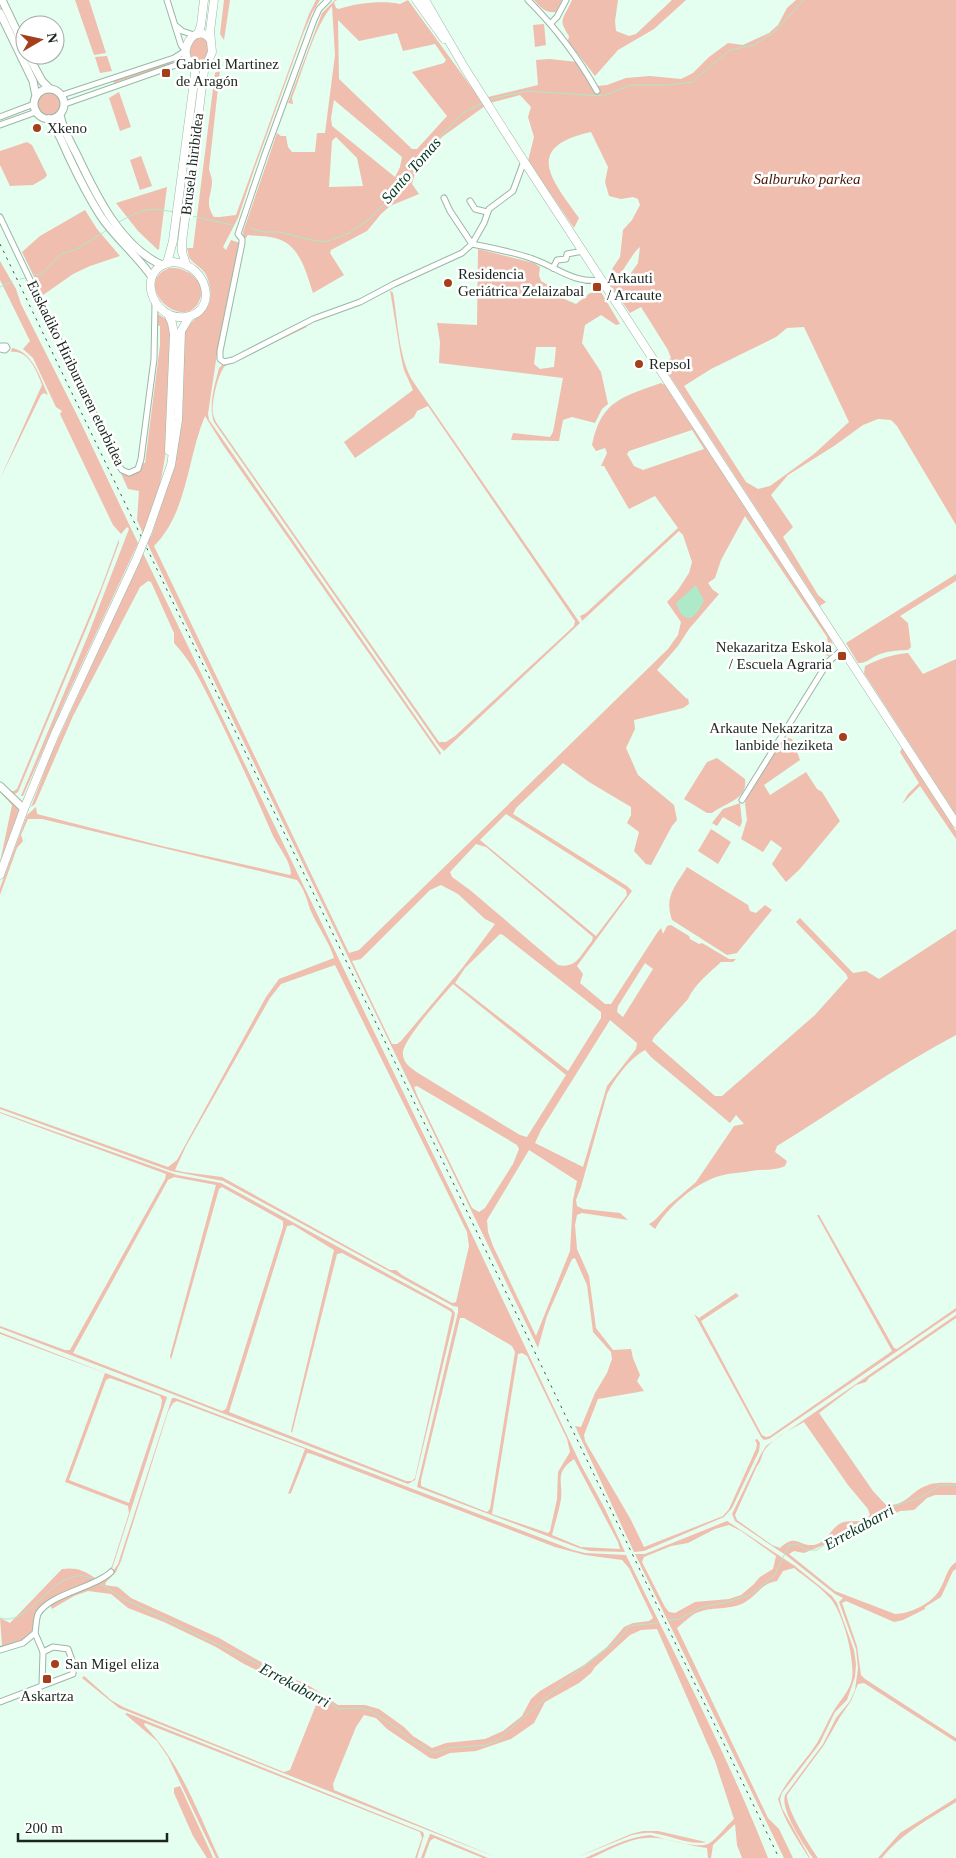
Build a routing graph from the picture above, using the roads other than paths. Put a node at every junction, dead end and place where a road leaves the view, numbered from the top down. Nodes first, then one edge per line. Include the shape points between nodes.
1 (2, 0) edge
2 (167, 0) edge
3 (204, 0) edge
4 (214, 0) edge
5 (328, 0) edge
6 (415, 0) edge
7 (425, 0) edge
8 (528, 0) edge
9 (566, 0) edge
10 (0, 13) edge
11 (559, 15) junction
12 (544, 16) junction
13 (551, 23) junction
14 (3, 25) edge
15 (175, 25) junction
16 (15, 27) edge
17 (557, 31) junction
18 (196, 34) junction
19 (210, 40) junction
20 (185, 51) junction
21 (192, 64) junction
22 (207, 64) junction
23 (33, 65) edge
24 (464, 67) junction
25 (49, 88) junction
26 (597, 91) dead end
27 (62, 94) junction
28 (36, 96) junction
29 (34, 104) junction
30 (65, 104) junction
31 (36, 112) junction
32 (60, 115) junction
33 (0, 117) edge
34 (49, 119) junction
35 (0, 125) edge
36 (524, 160) junction
37 (444, 198) dead end
38 (470, 201) dead end
39 (487, 212) junction
40 (103, 213) junction
41 (0, 217) edge
42 (178, 235) junction
43 (126, 241) junction
44 (472, 244) junction
45 (583, 251) junction
46 (165, 264) junction
47 (186, 264) junction
48 (553, 268) junction
49 (152, 277) junction
50 (602, 280) junction
51 (156, 302) junction
52 (168, 314) junction
53 (190, 316) junction
54 (0, 346) edge
55 (0, 349) edge
56 (161, 495) junction
57 (843, 649) junction
58 (0, 786) edge
59 (742, 800) dead end
60 (24, 809) junction
61 (956, 823) edge
62 (0, 875) edge
63 (111, 1572) dead end
64 (35, 1633) junction
65 (0, 1650) edge
66 (43, 1652) junction
67 (42, 1685) junction
68 (0, 1702) edge

1 - 16 street
2 - 15 street
3 - 18 main road via 201,25
4 - 19 main road
5 - 44 street via 314,20 238,234 242,243 220,359 224,362 233,360 313,319 360,302 462,253
6 - 24 main road
7 - 24 main road
8 - 12 street
9 - 11 street
10 - 14 street
11 - 12 street
11 - 13 street
11 - 17 street via 555,24
12 - 13 street
13 - 17 street
14 - 28 street via 35,86
15 - 18 street via 182,31
15 - 20 street
17 - 26 street
18 - 19 main road via 206,35
18 - 20 main road via 188,41
19 - 22 main road via 212,55
20 - 21 main road
20 - 27 street via 181,56
21 - 22 main road via 199,67
21 - 30 street via 176,65
21 - 42 main road, Brusela hiribidea via 195,74 179,199
22 - 42 main road, Brusela hiribidea via 187,200
23 - 25 street
24 - 36 main road
25 - 27 street
25 - 28 street
27 - 30 street
28 - 29 street
29 - 31 street
29 - 33 street
30 - 32 street
31 - 34 street
31 - 35 street
32 - 34 street
32 - 40 street
34 - 40 street via 86,191
36 - 39 street via 513,191
36 - 45 main road
37 - 44 street
38 - 39 street via 475,209
39 - 44 street
40 - 43 street
41 - 51 street, Euskadiko Hiriburuaren etorbidea via 119,466 128,473 138,469 141,459 154,359
42 - 46 main road, Brusela hiribidea
42 - 47 main road, Brusela hiribidea
43 - 46 street via 148,258
43 - 49 street
44 - 48 street via 532,258
45 - 48 street via 567,254 566,259 557,260
45 - 50 main road
46 - 47 main road
46 - 49 main road
47 - 53 main road via 199,275 206,290 202,306
48 - 50 street via 578,280
49 - 51 main road via 151,293
50 - 57 main road
51 - 52 main road
52 - 53 main road
52 - 56 main road via 174,329 172,400 170,444
53 - 56 main road via 181,331 177,428 171,465
54 - 55 street via 7,348
56 - 60 main road, bridge via 136,560 63,715
57 - 59 street via 828,662
57 - 61 main road
58 - 60 street
60 - 62 main road
63 - 64 street via 103,1579 42,1608 37,1616
64 - 65 street via 23,1643
64 - 66 street
66 - 67 street
66 - 67 street via 52,1648 68,1650 73,1674
67 - 68 street

